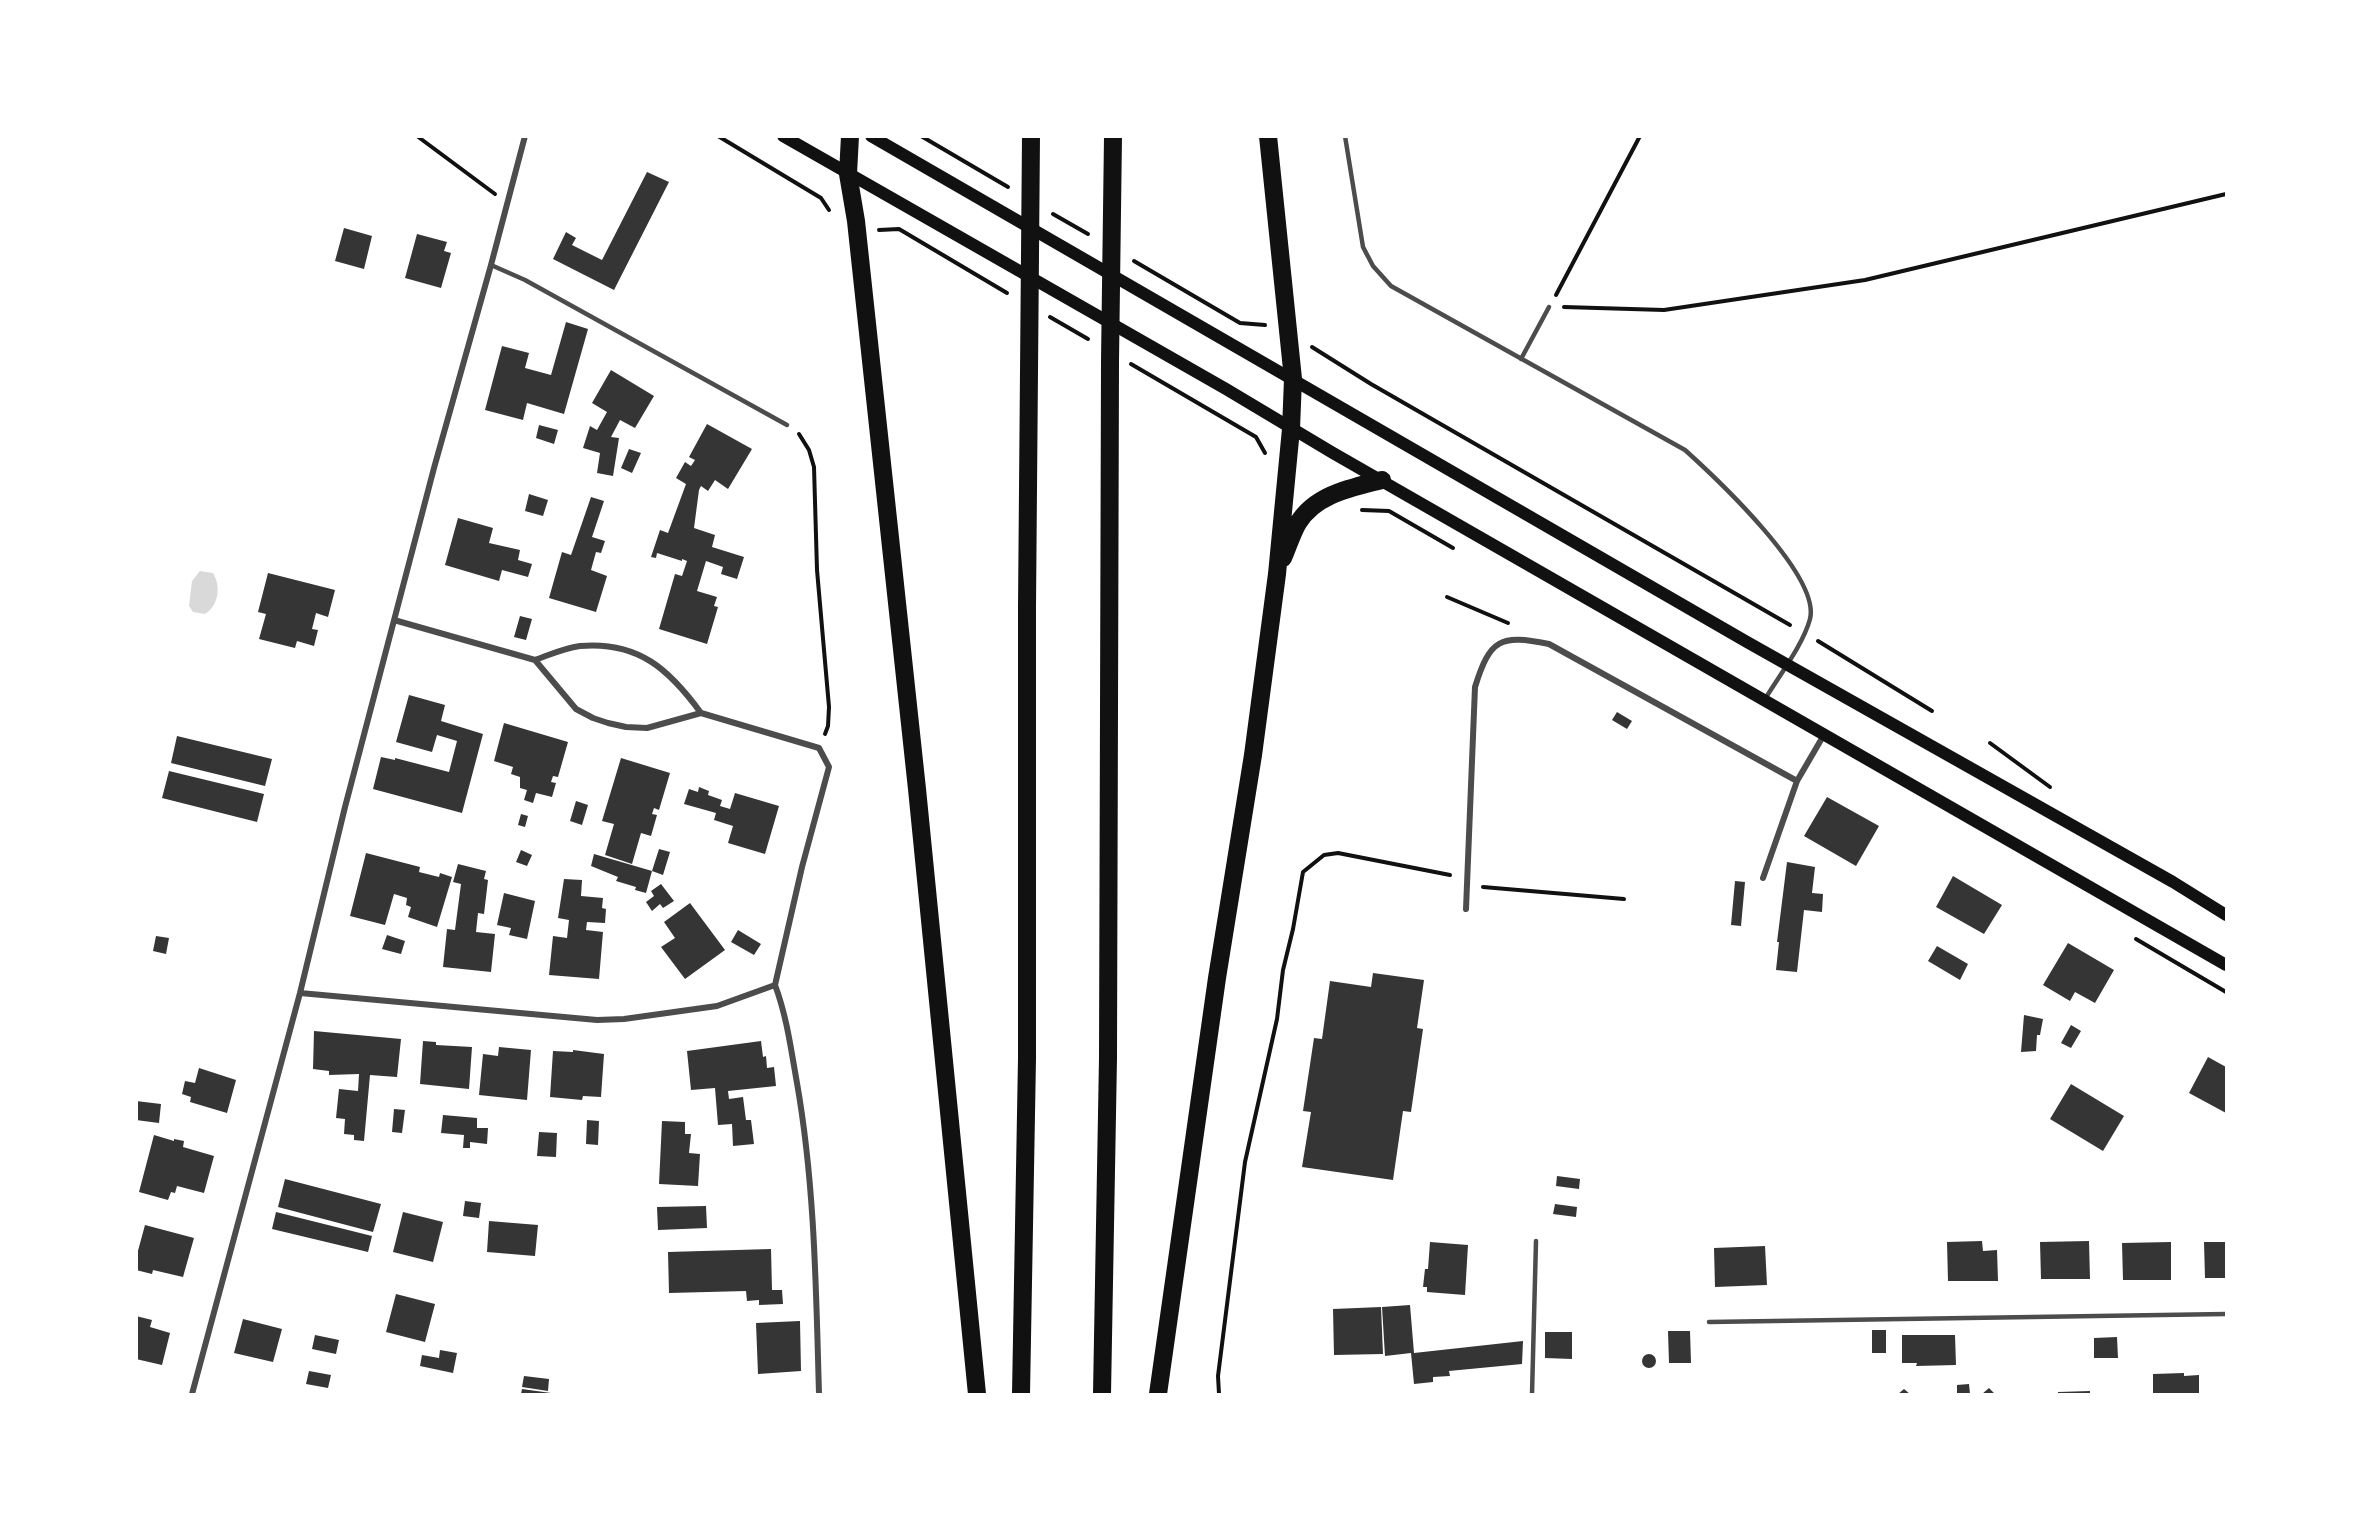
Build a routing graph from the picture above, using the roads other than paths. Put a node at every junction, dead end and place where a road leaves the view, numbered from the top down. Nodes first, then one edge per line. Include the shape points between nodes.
1 (525, 136) edge
2 (783, 136) edge
3 (850, 136) edge
4 (871, 136) edge
5 (1031, 136) edge
6 (1113, 136) edge
7 (1268, 136) edge
8 (1345, 136) edge
9 (848, 174) junction
10 (491, 265) junction
11 (1549, 307) road end
12 (1521, 359) junction
13 (1293, 380) junction
14 (788, 425) road end
15 (1291, 429) junction
16 (1382, 480) junction
17 (1276, 574) junction
18 (394, 620) junction
19 (535, 660) junction
20 (1786, 664) junction
21 (1766, 699) junction
22 (701, 712) junction
23 (1825, 734) junction
24 (1797, 781) junction
25 (1763, 878) dead end
26 (1466, 909) dead end
27 (2226, 915) edge
28 (2226, 965) edge
29 (775, 985) junction
30 (300, 993) junction
31 (1536, 1241) dead end
32 (2226, 1314) edge
33 (1709, 1322) dead end
34 (192, 1395) edge
35 (819, 1395) edge
36 (977, 1395) edge
37 (1021, 1395) edge
38 (1102, 1395) edge
39 (1158, 1395) edge
40 (1532, 1395) edge

1 - 10 street
2 - 9 main road
3 - 9 highway
4 - 13 main road
5 - 37 highway via 1027,1046
6 - 38 highway via 1108,1058
7 - 13 highway
8 - 12 lane via 1363,247 1373,266 1391,286
9 - 15 main road
9 - 36 highway via 917,789
10 - 14 lane
10 - 18 street
11 - 12 lane
12 - 20 lane via 1685,450 1720,481 1765,531 1809,596 1810,618
13 - 15 highway
13 - 20 main road
15 - 16 main road
15 - 17 highway
16 - 17 highway via 1323,498 1299,522
16 - 21 main road
17 - 39 highway
18 - 19 street
18 - 30 street
19 - 22 street via 579,646 638,655 670,675
19 - 22 street via 576,709 601,721 647,728
20 - 21 lane
20 - 27 main road
21 - 23 main road
22 - 29 street via 819,748 829,767
23 - 24 street
23 - 28 main road
24 - 25 street
24 - 26 street via 1549,644 1510,640 1494,647 1484,659 1475,687
29 - 30 street via 717,1006 597,1020
29 - 35 street via 784,1011 807,1140
30 - 34 street
31 - 40 lane
32 - 33 lane

